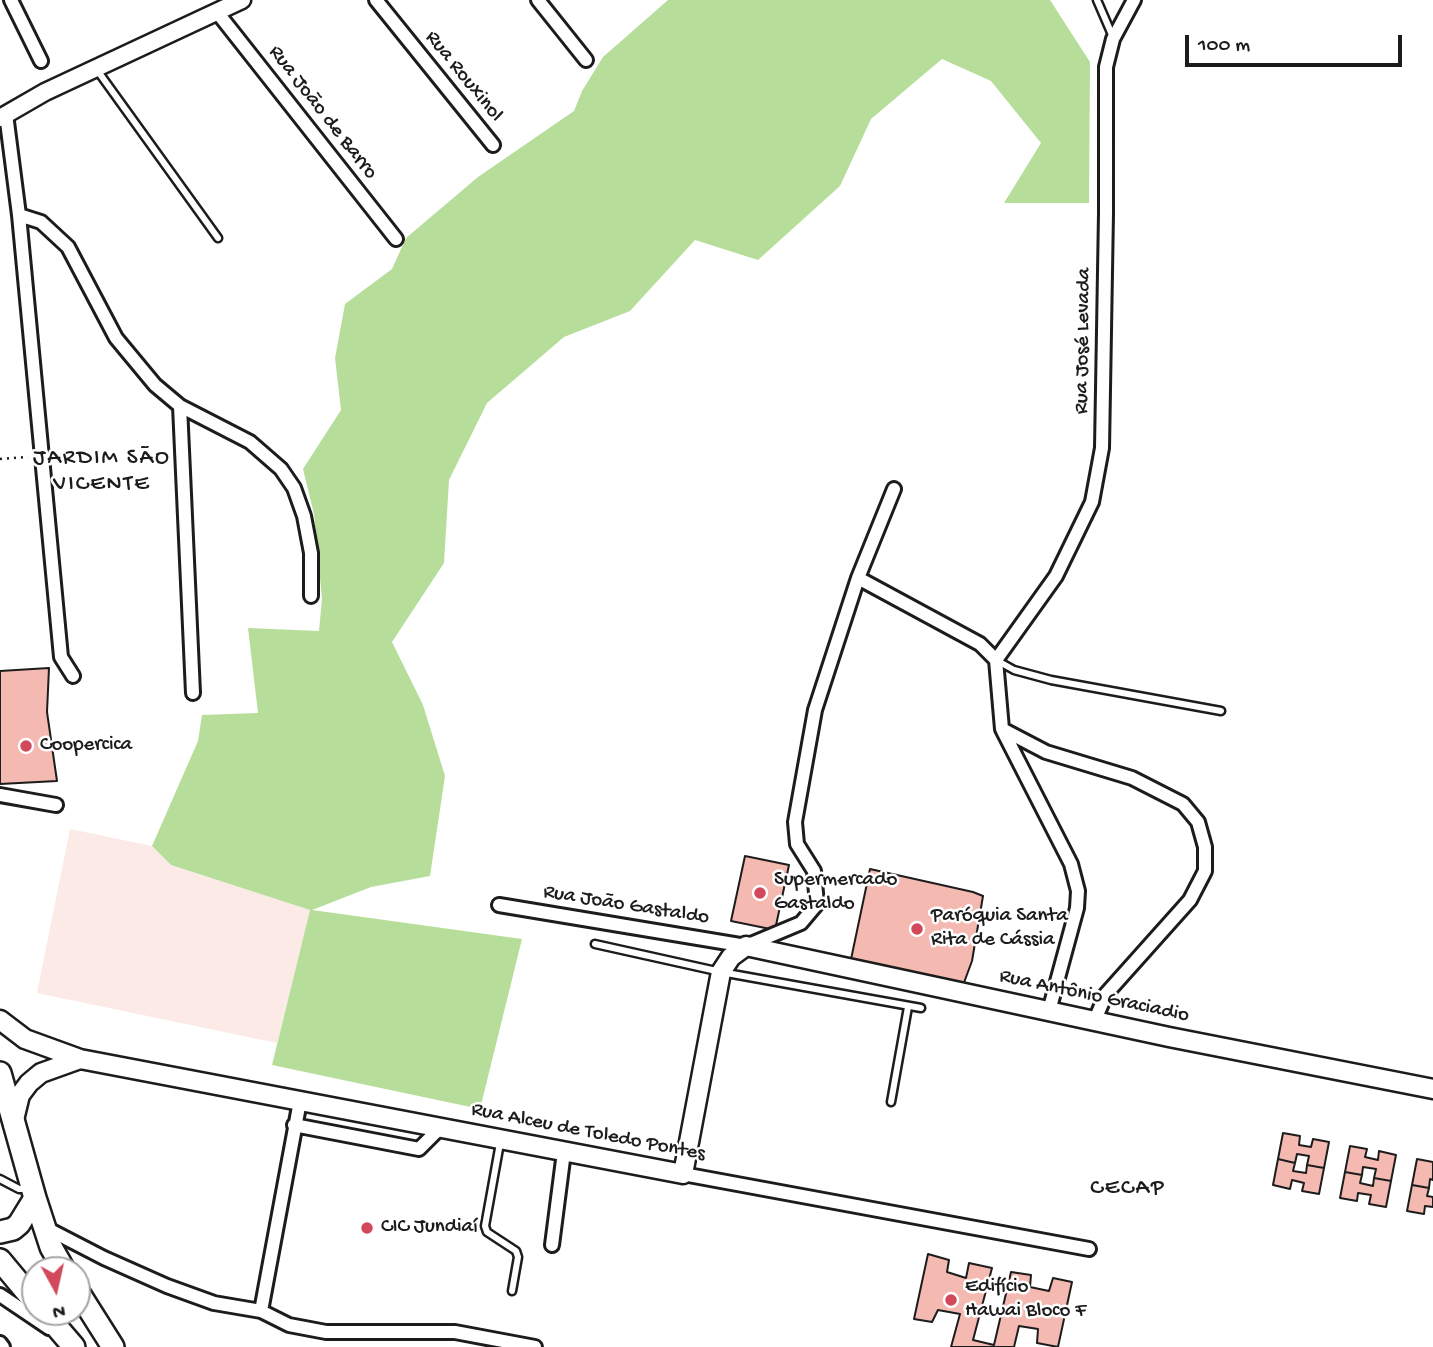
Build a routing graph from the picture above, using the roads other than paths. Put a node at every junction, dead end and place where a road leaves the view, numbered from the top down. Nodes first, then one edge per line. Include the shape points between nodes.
1 (11, 0) edge
2 (242, 0) edge
3 (376, 0) edge
4 (538, 0) edge
5 (1097, 0) edge
6 (1134, 0) edge
7 (217, 12) junction
8 (1114, 38) junction
9 (586, 60) dead end
10 (41, 61) dead end
11 (96, 69) junction
12 (3, 116) edge
13 (493, 145) dead end
14 (19, 215) junction
15 (218, 238) dead end
16 (396, 239) dead end
17 (180, 406) junction
18 (894, 489) dead end
19 (859, 578) junction
20 (311, 596) dead end
21 (996, 660) junction
22 (73, 676) dead end
23 (193, 693) dead end
24 (1221, 711) dead end
25 (1002, 729) junction
26 (0, 795) edge
27 (56, 805) dead end
28 (499, 905) dead end
29 (596, 944) dead end
30 (746, 946) junction
31 (721, 972) junction
32 (908, 1007) junction
33 (921, 1008) dead end
34 (1049, 1011) junction
35 (0, 1020) edge
36 (1095, 1020) junction
37 (80, 1059) junction
38 (0, 1073) edge
39 (1433, 1089) edge
40 (300, 1101) junction
41 (891, 1102) dead end
42 (13, 1125) junction
43 (295, 1125) junction
44 (440, 1128) junction
45 (500, 1140) junction
46 (564, 1152) junction
47 (683, 1174) junction
48 (0, 1179) edge
49 (34, 1193) junction
50 (44, 1227) junction
51 (0, 1232) edge
52 (552, 1245) dead end
53 (1089, 1249) dead end
54 (56, 1256) edge
55 (0, 1260) edge
56 (512, 1290) dead end
57 (0, 1295) edge
58 (21, 1298) edge
59 (21, 1302) edge
60 (21, 1304) edge
61 (0, 1307) edge
62 (261, 1311) junction
63 (91, 1312) edge
64 (51, 1326) edge
65 (56, 1326) edge
66 (73, 1345) edge
67 (113, 1347) edge
68 (535, 1347) edge

1 - 10 street
2 - 7 street
3 - 13 street, Rua Rouxinol
4 - 9 street
5 - 8 lane
6 - 8 street, Rua José Levada
7 - 11 street
7 - 16 street, Rua João de Barro
8 - 21 street, Rua José Levada via 1106,67 1102,447 1092,502 1056,576
11 - 12 street
11 - 15 lane
12 - 14 street
14 - 17 street via 41,222 68,247 116,338 155,385
14 - 22 street via 61,657
17 - 20 street via 250,442 281,469 304,516 311,553
17 - 23 street
18 - 19 street
19 - 21 street via 980,645
19 - 30 street via 815,710 795,822 797,844 814,872 817,904 801,923
21 - 24 lane via 1051,680
21 - 25 street
25 - 34 street via 1071,864 1078,891
25 - 36 street via 1046,752 1132,778 1183,804 1198,822 1206,847 1205,871 1189,900 1106,994
26 - 27 street
28 - 30 street, Rua João Gastaldo
29 - 31 lane
30 - 31 main road via 730,957
30 - 34 main road, Rua Antônio Graciadio
31 - 32 lane
31 - 47 main road
32 - 33 lane
32 - 41 lane
34 - 36 main road, Rua Antônio Graciadio
35 - 37 main road, Rua Alceu de Toledo Pontes via 25,1039
36 - 39 main road, Rua Antônio Graciadio
37 - 40 main road, Rua Alceu de Toledo Pontes
37 - 42 main road via 41,1073 29,1083 20,1095
38 - 42 main road
40 - 43 street
40 - 44 main road, Rua Alceu de Toledo Pontes
42 - 49 main road
43 - 44 street via 419,1149
43 - 62 street
44 - 45 main road, Rua Alceu de Toledo Pontes
45 - 46 main road, Rua Alceu de Toledo Pontes
45 - 56 lane via 485,1226 516,1251
46 - 47 main road, Rua Alceu de Toledo Pontes
46 - 52 street
47 - 53 street, Rua Alceu de Toledo Pontes
48 - 49 lane
49 - 50 main road
49 - 51 main road via 19,1224
50 - 54 main road
50 - 62 street via 167,1286 214,1303
55 - 58 main road
57 - 59 street
60 - 61 street
62 - 68 street via 289,1325 326,1332 455,1332
63 - 67 main road
64 - 66 street
65 - 66 main road

